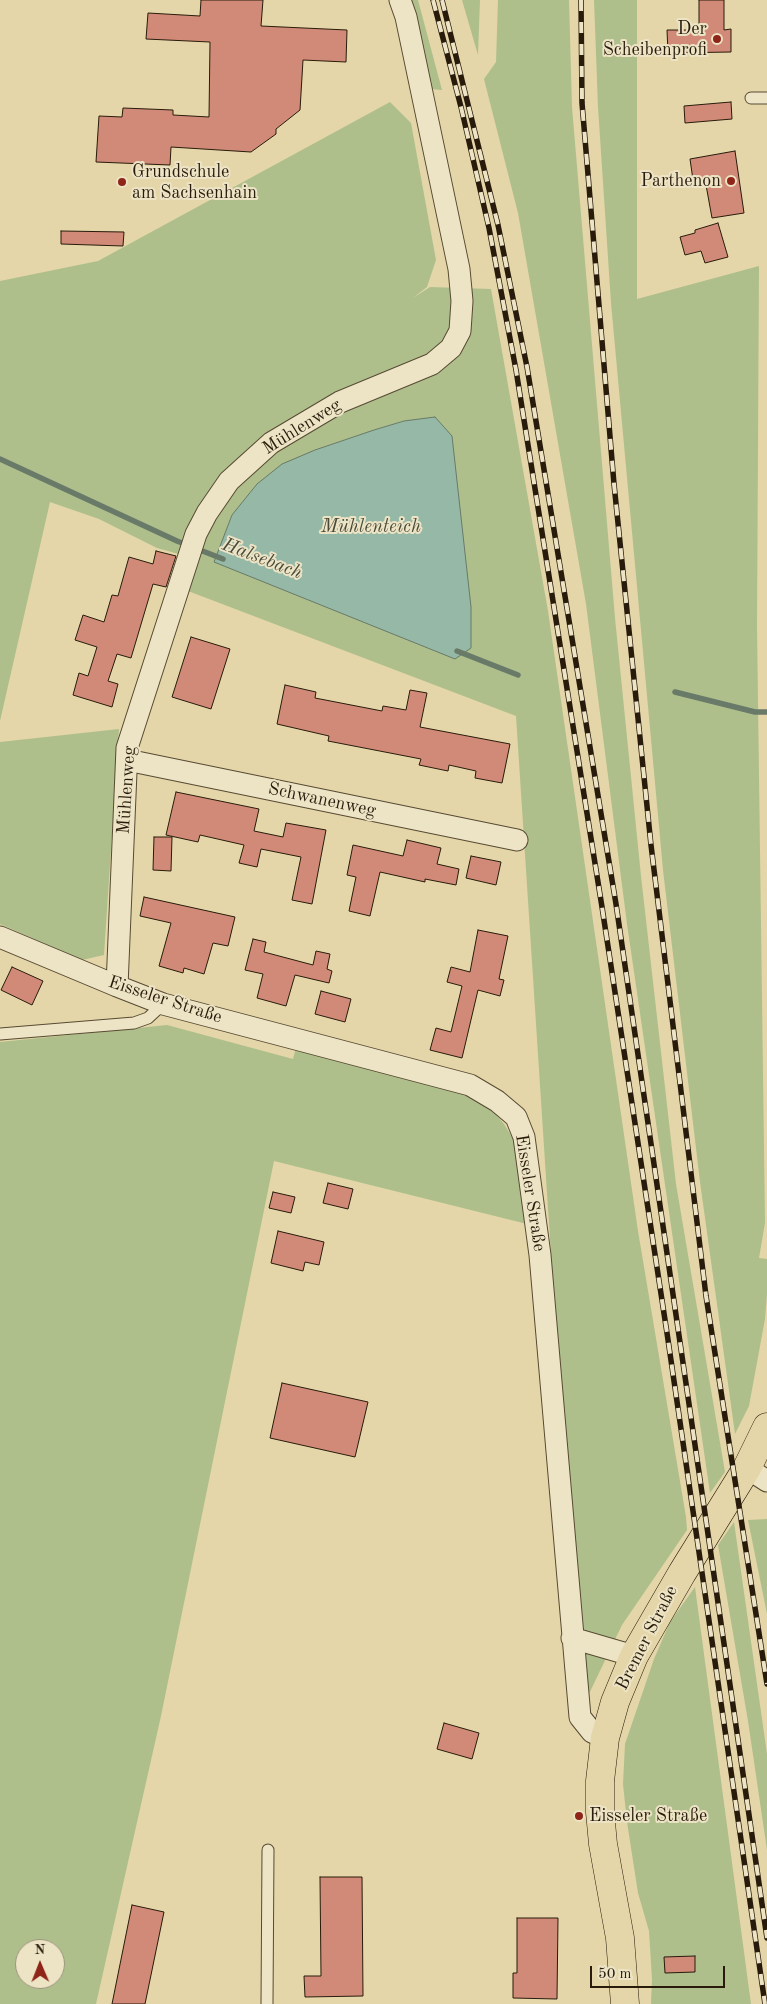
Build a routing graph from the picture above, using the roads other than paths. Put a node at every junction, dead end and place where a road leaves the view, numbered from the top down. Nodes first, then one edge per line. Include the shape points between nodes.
1 (400, 0) edge
2 (751, 98) dead end
3 (767, 98) edge
4 (127, 760) junction
5 (517, 840) dead end
6 (0, 937) edge
7 (117, 986) junction
8 (163, 1004) junction
9 (0, 1034) edge
10 (767, 1427) edge
11 (757, 1474) edge
12 (572, 1638) junction
13 (634, 1656) junction
14 (605, 1738) junction
15 (268, 1850) dead end
16 (267, 2004) edge
17 (626, 2004) edge

1 - 4 street, Mühlenweg via 459,269 460,331 451,348 432,364 340,402 271,443 229,481 196,534 127,748
2 - 3 lane
4 - 5 street, Schwanenweg
4 - 7 street, Mühlenweg
6 - 7 street, Eisseler Straße
7 - 8 street, Eisseler Straße
8 - 9 lane via 148,1018 134,1023
8 - 12 street, Eisseler Straße via 470,1084 516,1118 524,1137 540,1255
10 - 11 main road, Bremer Straße
11 - 13 main road, Bremer Straße via 682,1573
12 - 13 street
12 - 14 street, Eisseler Straße via 580,1717 592,1732
13 - 14 main road, Bremer Straße via 614,1702
14 - 17 main road, Bremer Straße via 600,1781 601,1820 620,1938
15 - 16 lane

